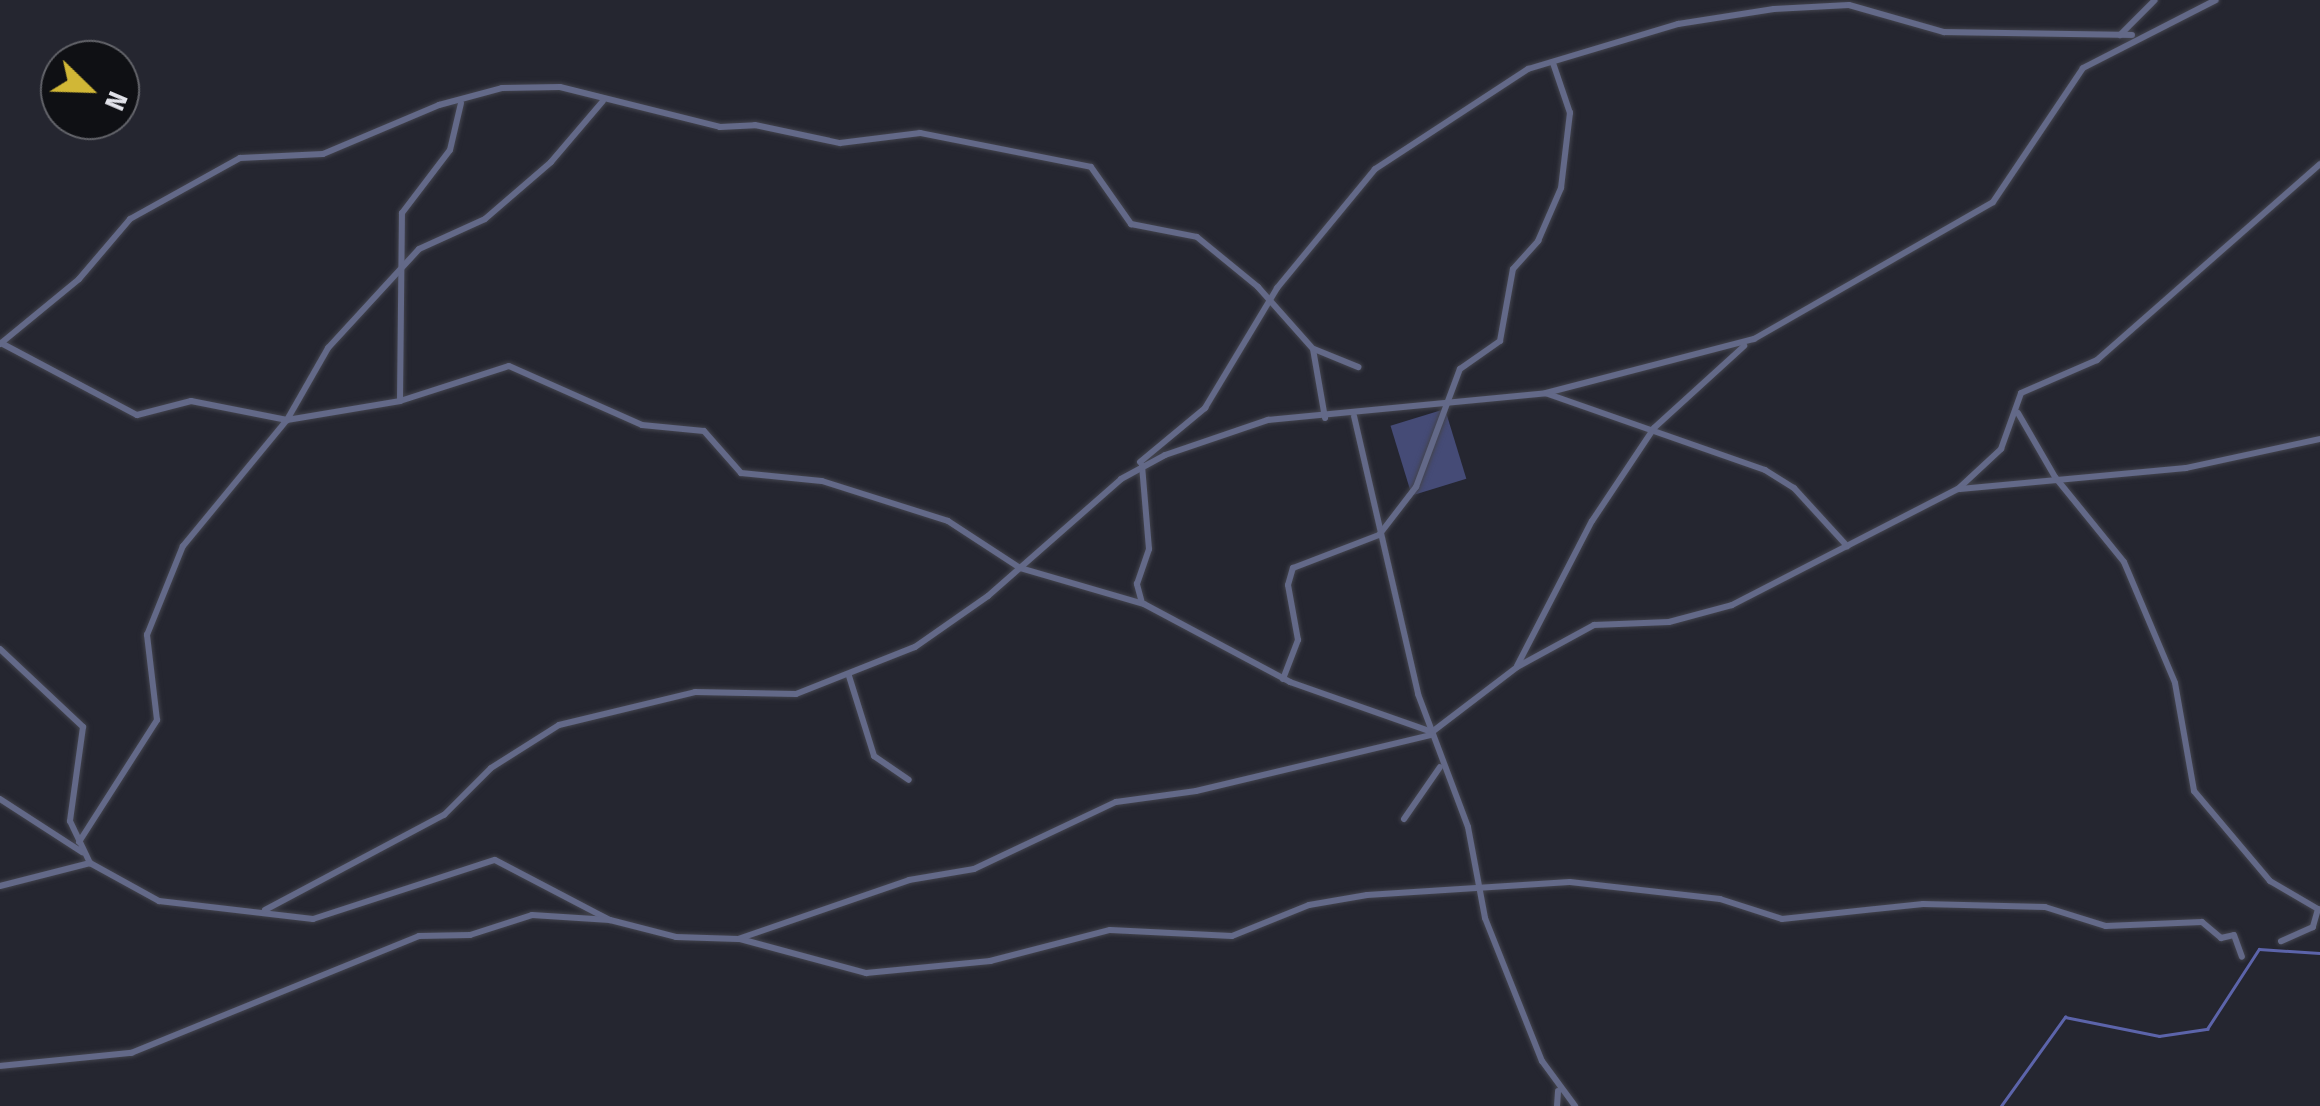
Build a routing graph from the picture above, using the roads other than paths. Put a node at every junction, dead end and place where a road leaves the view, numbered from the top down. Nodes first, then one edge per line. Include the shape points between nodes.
1 (2155, 0) edge
2 (2216, 0) edge
3 (2141, 35) junction
4 (2120, 36) junction
5 (1553, 63) junction
6 (604, 100) junction
7 (461, 103) junction
8 (2320, 164) edge
9 (406, 265) junction
10 (1272, 304) junction
11 (1750, 341) junction
12 (0, 343) edge
13 (1313, 349) junction
14 (1358, 366) dead end
15 (1546, 394) junction
16 (400, 402) junction
17 (1445, 406) junction
18 (2017, 411) junction
19 (1354, 416) junction
20 (1325, 418) junction
21 (287, 420) junction
22 (1654, 428) junction
23 (2320, 439) edge
24 (1142, 465) junction
25 (1130, 474) junction
26 (2055, 478) junction
27 (1958, 489) junction
28 (1379, 534) junction
29 (1848, 547) junction
30 (1020, 568) junction
31 (1142, 604) junction
32 (0, 649) edge
33 (1517, 668) junction
34 (850, 676) junction
35 (1283, 678) junction
36 (1431, 733) junction
37 (1440, 767) junction
38 (909, 780) dead end
39 (0, 800) edge
40 (1404, 819) dead end
41 (79, 842) junction
42 (82, 852) junction
43 (90, 862) junction
44 (0, 886) edge
45 (1477, 890) junction
46 (265, 910) junction
47 (610, 920) junction
48 (738, 939) junction
49 (2281, 940) dead end
50 (2242, 956) dead end
51 (0, 1066) edge
52 (1558, 1090) junction
53 (1556, 1106) edge
54 (1575, 1106) edge

1 - 4 street
2 - 3 street
3 - 4 street
3 - 11 street via 2075,77 1993,202
4 - 5 street via 1935,31 1894,13 1844,6 1732,13
5 - 10 street via 1521,72 1386,158
5 - 17 street via 1570,114 1558,202 1513,269 1500,340 1460,369
6 - 7 street via 530,86
6 - 9 street via 551,162 485,219 431,239
6 - 10 street via 824,141 920,133 1084,164 1132,224 1197,237
7 - 9 street via 450,150 404,205
7 - 12 street via 400,118 329,153 255,154 228,164 130,219 80,279
8 - 18 street via 2097,360 2021,392
9 - 16 street via 396,312
9 - 21 street via 328,348
10 - 13 street
10 - 25 street via 1203,412
11 - 15 street
11 - 22 street
12 - 21 street via 127,414 190,401
13 - 14 street
13 - 20 street
15 - 17 street
15 - 22 street
16 - 21 street
16 - 30 street via 509,366 642,425 704,432 741,473 822,480 948,520
17 - 19 street
17 - 28 street via 1416,487
18 - 26 street
18 - 27 street via 1995,458
19 - 20 street
19 - 28 street
20 - 24 street via 1257,422
21 - 41 street via 173,565 146,635 157,720
22 - 29 street via 1782,480
22 - 33 street via 1598,512
23 - 26 street via 2186,468
24 - 25 street
24 - 31 street via 1149,546 1137,584
25 - 30 street
26 - 27 street
26 - 49 street via 2124,562 2175,684 2193,789 2270,882 2318,909 2313,927
27 - 29 street via 1925,500
28 - 35 street via 1293,568 1288,585 1298,640
28 - 36 street
29 - 33 street via 1732,606 1668,622 1600,623
30 - 31 street
30 - 34 street via 947,628
31 - 35 street
32 - 41 street via 83,726 70,812
33 - 36 street
34 - 38 street via 871,750
34 - 46 street via 783,696 695,692 559,724 491,768 444,815
35 - 36 street
36 - 37 street
36 - 48 street via 1196,791 1116,802 974,869 909,880
37 - 40 street
37 - 45 street via 1468,827
39 - 42 street
41 - 42 street
42 - 43 street
43 - 44 street
43 - 46 street via 159,901
45 - 48 street via 1335,900 1232,936 1110,930 990,961 866,973
45 - 50 street via 1602,884 1720,899 1782,919 1885,905 2045,907 2100,925 2205,923 2221,938 2236,936
45 - 52 street
46 - 47 street via 313,920 495,860
47 - 48 street via 676,936
47 - 51 street via 532,915 466,936 408,939 132,1053
52 - 53 street
52 - 54 street

